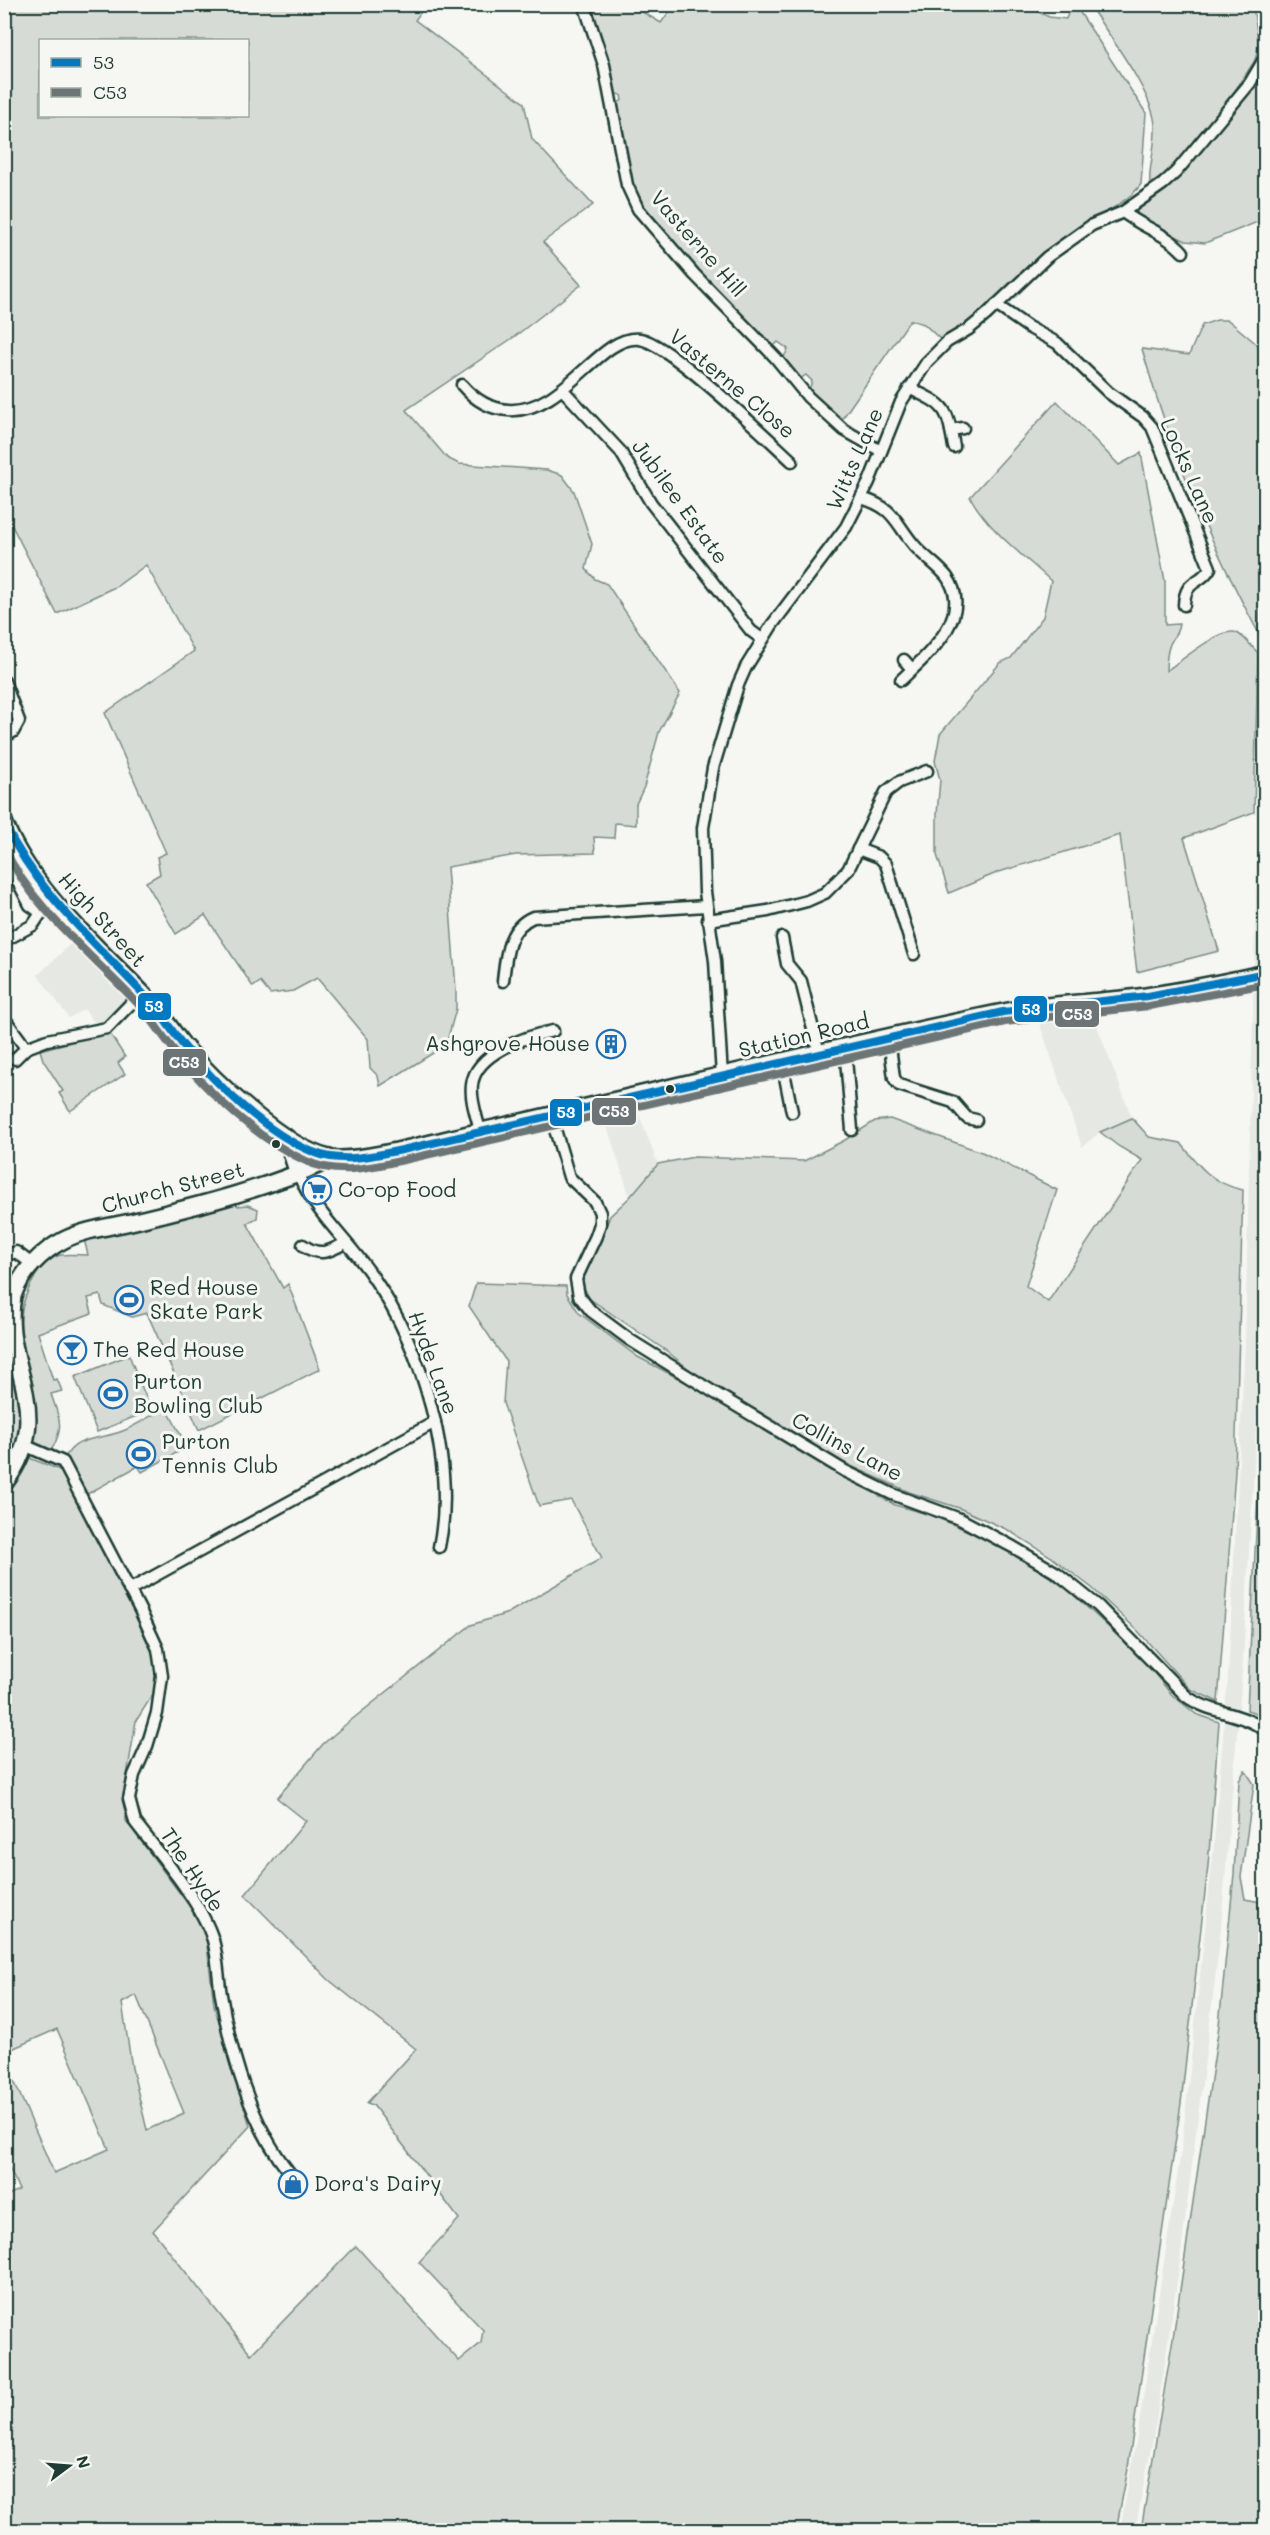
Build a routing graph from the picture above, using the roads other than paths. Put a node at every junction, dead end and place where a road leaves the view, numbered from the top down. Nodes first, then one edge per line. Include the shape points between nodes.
1 (584, 4) edge
2 (1266, 56) edge
3 (1123, 212) junction
4 (1184, 252) dead end
5 (996, 305) junction
6 (462, 385) dead end
7 (909, 388) junction
8 (563, 390) junction
9 (963, 428) dead end
10 (951, 430) junction
11 (954, 447) dead end
12 (881, 451) junction
13 (792, 461) dead end
14 (861, 498) junction
15 (1184, 605) dead end
16 (762, 639) junction
17 (904, 660) dead end
18 (912, 669) junction
19 (901, 680) dead end
20 (4, 681) edge
21 (4, 737) edge
22 (927, 771) dead end
23 (4, 822) edge
24 (858, 849) junction
25 (4, 855) edge
26 (58, 904) junction
27 (706, 906) junction
28 (41, 913) junction
29 (708, 920) junction
30 (782, 938) dead end
31 (4, 941) edge
32 (914, 954) dead end
33 (1266, 973) edge
34 (503, 981) dead end
35 (141, 993) junction
36 (4, 1018) edge
37 (553, 1031) dead end
38 (889, 1038) junction
39 (845, 1047) junction
40 (26, 1048) junction
41 (819, 1053) junction
42 (15, 1059) dead end
43 (782, 1062) junction
44 (722, 1076) junction
45 (792, 1112) dead end
46 (550, 1116) junction
47 (976, 1120) dead end
48 (852, 1130) dead end
49 (480, 1131) junction
50 (286, 1137) junction
51 (355, 1157) joint
52 (328, 1158) junction
53 (298, 1174) junction
54 (345, 1243) junction
55 (303, 1245) dead end
56 (4, 1256) edge
57 (32, 1264) junction
58 (435, 1422) junction
59 (24, 1445) junction
60 (4, 1484) edge
61 (439, 1547) dead end
62 (129, 1590) junction
63 (1266, 1731) edge
64 (290, 2172) dead end

1 - 12 street, Vasterne Hill via 604,65 627,185 638,209 808,397 844,430
2 - 3 street, Witts Lane via 1250,83 1176,172
3 - 4 street via 1176,243
3 - 5 street, Witts Lane via 1092,225 1056,250
5 - 7 street, Witts Lane via 947,342
5 - 15 street, Locks Lane via 1057,343 1109,393 1152,427 1210,568 1188,588
6 - 8 street, Vasterne Close via 486,405 512,411 534,407
7 - 10 street via 944,408
7 - 12 street, Witts Lane
8 - 13 street, Vasterne Close via 617,344 630,338 643,339 658,345 679,362
8 - 16 street, Jubilee Estate via 620,451 651,503 751,631
9 - 10 street
10 - 11 street
12 - 14 street, Witts Lane
14 - 16 street, Witts Lane via 833,545
14 - 18 street via 882,505 891,513 917,548 944,573 954,591 950,624
16 - 27 street, Witts Lane via 738,685 710,782 703,837
17 - 18 street
18 - 19 street
20 - 21 street via 19,721 13,732
22 - 24 street via 886,792
23 - 26 street, High Street via 24,864
24 - 29 street via 848,870 819,896 768,911
24 - 32 street via 886,864
25 - 28 street via 30,905
26 - 28 street
26 - 35 street, High Street
27 - 29 street, Witts Lane
27 - 34 street via 533,917 518,927 511,939
28 - 31 street via 33,925
29 - 44 street, Witts Lane via 715,961
30 - 41 street via 787,964 801,981
33 - 38 street, Station Road via 1134,997 1021,1009
35 - 40 street via 107,1028
35 - 50 street, High Street via 203,1067
36 - 40 street
37 - 49 street via 512,1043 477,1072 472,1088
38 - 39 street, Station Road
38 - 47 street via 894,1078 899,1085 953,1102 967,1118
39 - 41 street, Station Road
39 - 48 street
40 - 42 street
41 - 43 street, Station Road
43 - 44 street, Station Road
43 - 45 street
44 - 46 street, Station Road
46 - 49 street, Station Road
46 - 63 street, Collins Lane via 569,1177 595,1202 600,1213 596,1236 576,1279 579,1296 591,1311 715,1394 845,1471 960,1520 1050,1569 1098,1606 1193,1702 1254,1723
49 - 51 street, Station Road
50 - 52 street, High Street
50 - 53 street
51 - 52 street, High Street
52 - 53 street, Church Street
53 - 54 street, Hyde Lane via 314,1205
53 - 57 street, Church Street via 207,1203 70,1237
54 - 55 street via 324,1253 312,1252
54 - 58 street, Hyde Lane via 372,1275 392,1308 423,1381
56 - 57 street via 16,1252
57 - 59 street, Church Street via 16,1288 10,1316 12,1350 27,1409
58 - 61 street, Hyde Lane via 444,1477
58 - 62 street
59 - 60 street, Church Street via 18,1464
59 - 62 street, The Hyde via 63,1462
62 - 64 street, The Hyde via 152,1633 162,1676 154,1728 131,1786 131,1810 135,1822 204,1918 213,1941 221,1997 238,2066 258,2122

